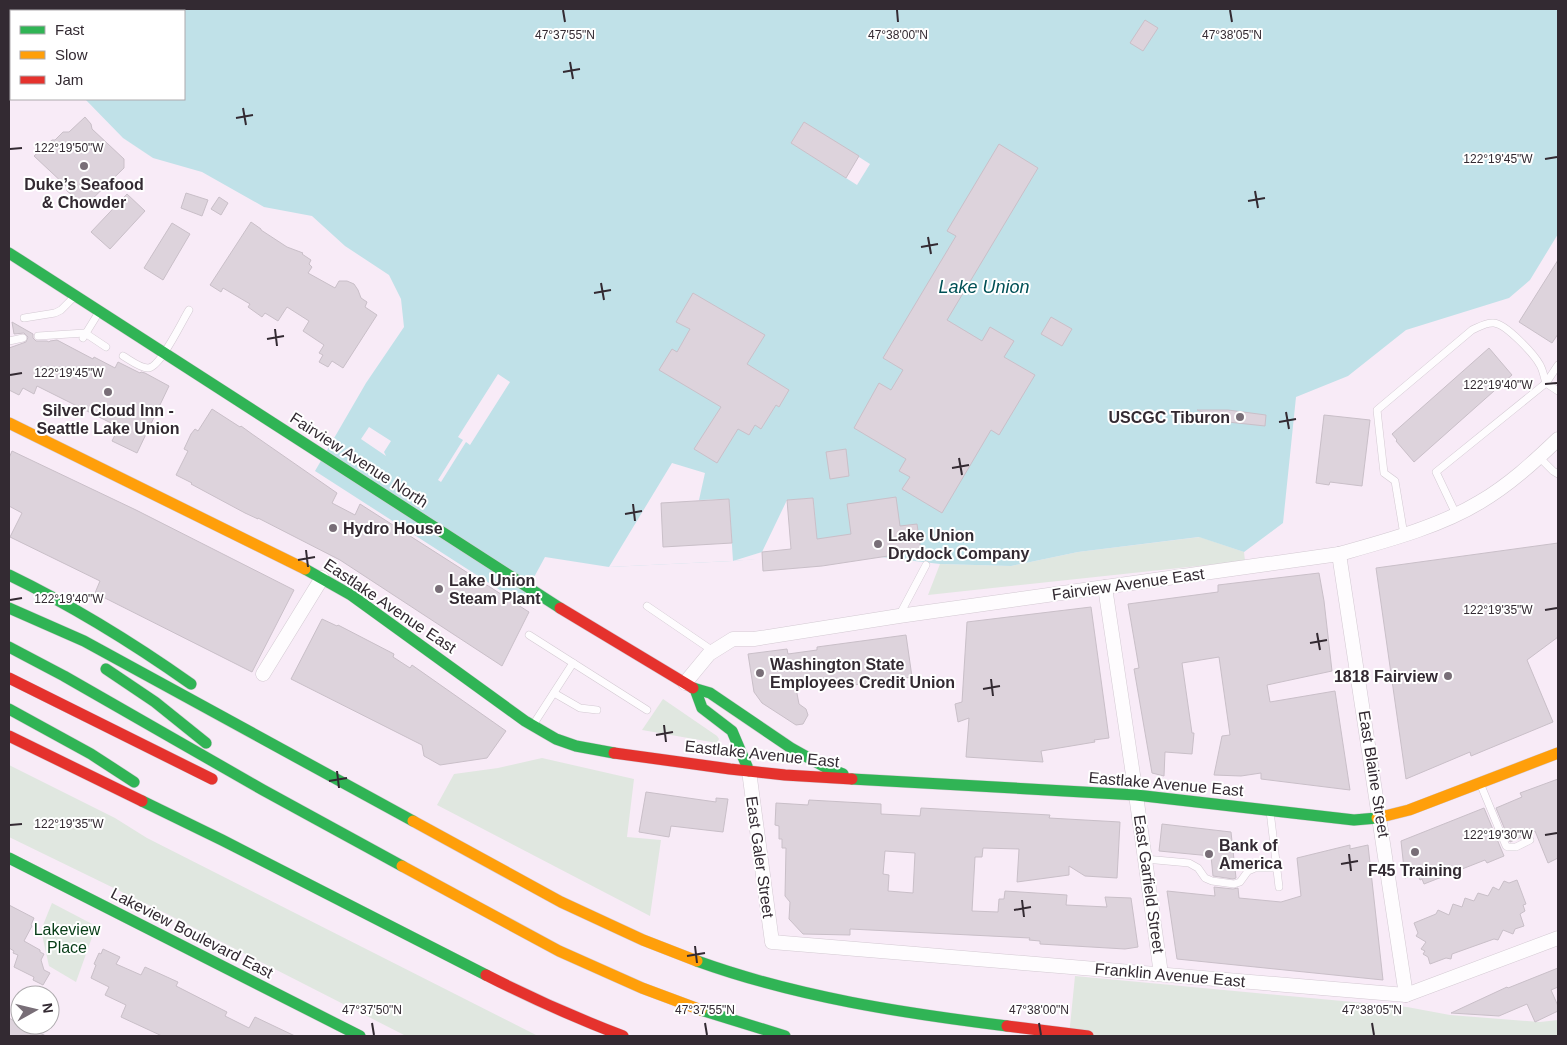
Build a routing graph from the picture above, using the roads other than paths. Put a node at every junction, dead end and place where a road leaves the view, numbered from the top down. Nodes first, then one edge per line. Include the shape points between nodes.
1 (9, 253) edge
2 (75, 296) junction
3 (189, 310) dead end
4 (99, 312) junction
5 (24, 318) dead end
6 (38, 336) dead end
7 (84, 336) junction
8 (23, 338) dead end
9 (9, 341) edge
10 (106, 347) dead end
11 (164, 354) junction
12 (123, 356) dead end
13 (1558, 365) edge
14 (1546, 383) junction
15 (1558, 391) edge
16 (9, 423) edge
17 (1558, 439) edge
18 (1539, 458) junction
19 (1558, 474) edge
20 (1456, 514) junction
21 (1404, 535) junction
22 (1339, 554) junction
23 (926, 564) dead end
24 (9, 575) edge
25 (322, 578) junction
26 (1105, 587) junction
27 (647, 606) dead end
28 (9, 608) edge
29 (9, 612) edge
30 (899, 616) junction
31 (529, 635) dead end
32 (9, 647) edge
33 (714, 652) junction
34 (84, 654) dead end
35 (573, 663) junction
36 (100, 664) dead end
37 (263, 674) dead end
38 (9, 678) edge
39 (690, 686) junction
40 (554, 693) junction
41 (9, 709) edge
42 (597, 710) dead end
43 (647, 710) dead end
44 (533, 726) junction
45 (9, 736) edge
46 (274, 744) junction
47 (1558, 753) edge
48 (749, 771) junction
49 (858, 779) junction
50 (1480, 783) junction
51 (224, 785) dead end
52 (263, 790) junction
53 (1136, 795) junction
54 (1270, 810) junction
55 (1380, 818) junction
56 (293, 819) dead end
57 (222, 840) junction
58 (1530, 840) dead end
59 (9, 858) edge
60 (1145, 859) junction
61 (1277, 868) junction
62 (1279, 887) dead end
63 (510, 925) junction
64 (1558, 938) edge
65 (772, 942) joint
66 (1161, 974) junction
67 (1406, 994) junction
68 (360, 1036) edge
69 (623, 1036) edge
70 (785, 1036) edge
71 (1088, 1036) edge

1 - 2 main road, Fairview Avenue North
2 - 4 main road, Fairview Avenue North
2 - 5 lane via 55,313
3 - 11 lane
4 - 7 lane
4 - 11 main road, Fairview Avenue North
6 - 7 lane
7 - 10 lane
8 - 9 lane
11 - 12 lane via 151,368
11 - 39 main road, Fairview Avenue North via 563,610
13 - 14 lane
14 - 15 lane
14 - 20 lane via 1436,472
14 - 21 lane via 1540,365 1529,351 1501,325 1486,324 1472,330 1376,410 1384,473 1396,481
16 - 25 main road, Eastlake Avenue East
17 - 18 street, Fairview Avenue East
18 - 19 lane
18 - 20 street, Fairview Avenue East via 1479,504
20 - 21 street, Fairview Avenue East
21 - 22 street, Fairview Avenue East
22 - 26 street, Fairview Avenue East
22 - 55 street, East Blaine Street
23 - 30 lane
24 - 46 main road via 99,622 162,662
25 - 37 street
25 - 44 main road, Eastlake Avenue East via 358,600
26 - 30 street, Fairview Avenue East
26 - 53 street, East Garfield Street
27 - 33 lane
28 - 46 main road via 84,641
29 - 34 main road
30 - 33 street, Fairview Avenue East via 754,639 733,639
31 - 35 lane
32 - 52 main road
33 - 39 street, Fairview Avenue East
35 - 40 lane
35 - 43 lane
36 - 52 main road via 155,702
38 - 51 main road
39 - 48 main road via 702,708 732,732
39 - 49 main road, Fairview Avenue North via 710,694 792,750
40 - 42 lane via 580,708
40 - 44 lane
41 - 57 main road via 84,750
44 - 48 main road, Eastlake Avenue East via 576,746
45 - 57 main road
46 - 71 main road via 562,902 623,932 686,957 783,988 850,1002
47 - 50 main road, Eastlake Avenue East
48 - 49 main road, Eastlake Avenue East
48 - 65 street, East Galer Street
49 - 53 main road, Eastlake Avenue East
50 - 55 main road, Eastlake Avenue East
50 - 58 lane via 1506,846 1516,847
52 - 63 main road
53 - 54 main road, Eastlake Avenue East
53 - 60 street, East Garfield Street
54 - 55 main road, Eastlake Avenue East via 1354,820
54 - 61 lane
55 - 67 street, East Blaine Street
56 - 63 main road
57 - 69 main road via 519,992
59 - 68 main road, Lakeview Boulevard East
60 - 61 lane via 1189,863 1212,882 1234,884 1255,868
60 - 66 street, East Garfield Street
61 - 62 lane
63 - 70 main road via 585,964 662,997
64 - 67 street, Franklin Avenue East
65 - 66 street, Franklin Avenue East
66 - 67 street, Franklin Avenue East

